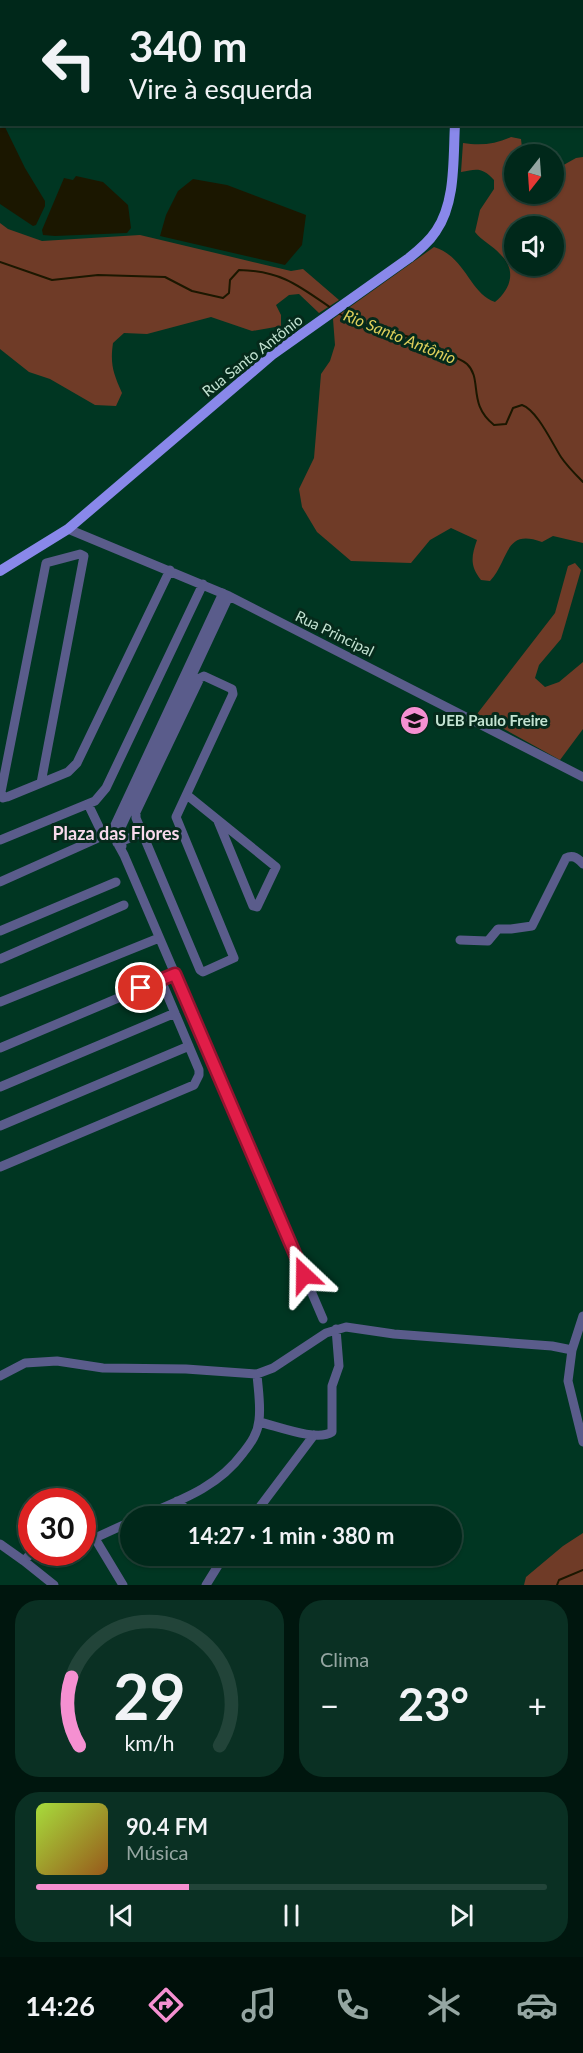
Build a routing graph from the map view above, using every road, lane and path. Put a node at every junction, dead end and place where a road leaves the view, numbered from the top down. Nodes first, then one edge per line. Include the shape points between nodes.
1 (455, 126) edge
2 (68, 530) junction
3 (170, 570) junction
4 (0, 571) edge
5 (203, 584) junction
6 (226, 594) junction
7 (583, 777) edge
8 (41, 783) junction
9 (187, 795) junction
10 (88, 804) junction
11 (218, 820) junction
12 (142, 833) junction
13 (0, 840) edge
14 (119, 843) junction
15 (583, 864) edge
16 (0, 882) edge
17 (116, 882) dead end
18 (124, 904) dead end
19 (0, 931) edge
20 (159, 938) junction
21 (460, 940) dead end
22 (0, 958) edge
23 (175, 974) junction
24 (161, 980) junction
25 (0, 1002) edge
26 (175, 1013) junction
27 (189, 1046) junction
28 (0, 1048) edge
29 (0, 1087) edge
30 (0, 1126) edge
31 (0, 1167) edge
32 (583, 1316) edge
33 (322, 1318) dead end
34 (336, 1329) junction
35 (572, 1350) junction
36 (257, 1374) junction
37 (0, 1376) edge
38 (259, 1422) junction
39 (314, 1435) junction
40 (583, 1442) edge
41 (177, 1501) junction
42 (166, 1506) edge
43 (183, 1506) edge
44 (261, 1506) edge
45 (120, 1527) edge
46 (96, 1538) edge
47 (96, 1540) edge
48 (0, 1544) edge
49 (18, 1557) edge
50 (30, 1566) edge
51 (218, 1566) edge
52 (54, 1585) edge
53 (123, 1585) edge
54 (206, 1585) edge

1 - 2 main road, Rua Santo Antônio via 446,212 428,242 255,368
2 - 3 street, Rua Principal
2 - 4 main road, Rua Santo Antônio
3 - 5 street, Rua Principal
3 - 8 street via 78,764
5 - 6 street, Rua Principal
5 - 10 street via 106,788
6 - 7 street, Rua Principal
6 - 14 street via 122,825
8 - 8 street via 2,797 45,564 82,554
9 - 11 street
9 - 12 street via 233,694 232,689 204,676 136,812
9 - 12 street via 176,817 234,960 200,970
10 - 13 street
10 - 16 street via 100,830 96,839
11 - 11 street via 276,867 258,907 253,906
12 - 14 street
14 - 20 street
15 - 21 street via 576,857 566,858 532,926 498,929 488,941
17 - 19 street
18 - 22 street
20 - 23 street
20 - 25 street
23 - 24 street
23 - 33 street
24 - 26 street
24 - 28 street
26 - 27 street
26 - 29 street
27 - 30 street
27 - 31 street via 200,1075 189,1089
32 - 35 street
34 - 35 street
34 - 36 street
34 - 39 street via 339,1366 332,1386 333,1430 330,1434
35 - 40 street via 568,1381
36 - 37 street via 102,1368 57,1361 25,1362
36 - 38 street
38 - 39 street
38 - 41 street via 251,1443 226,1472
39 - 44 street
41 - 42 street
41 - 43 street
45 - 46 street
47 - 53 street
48 - 49 street
50 - 52 street
51 - 54 street

